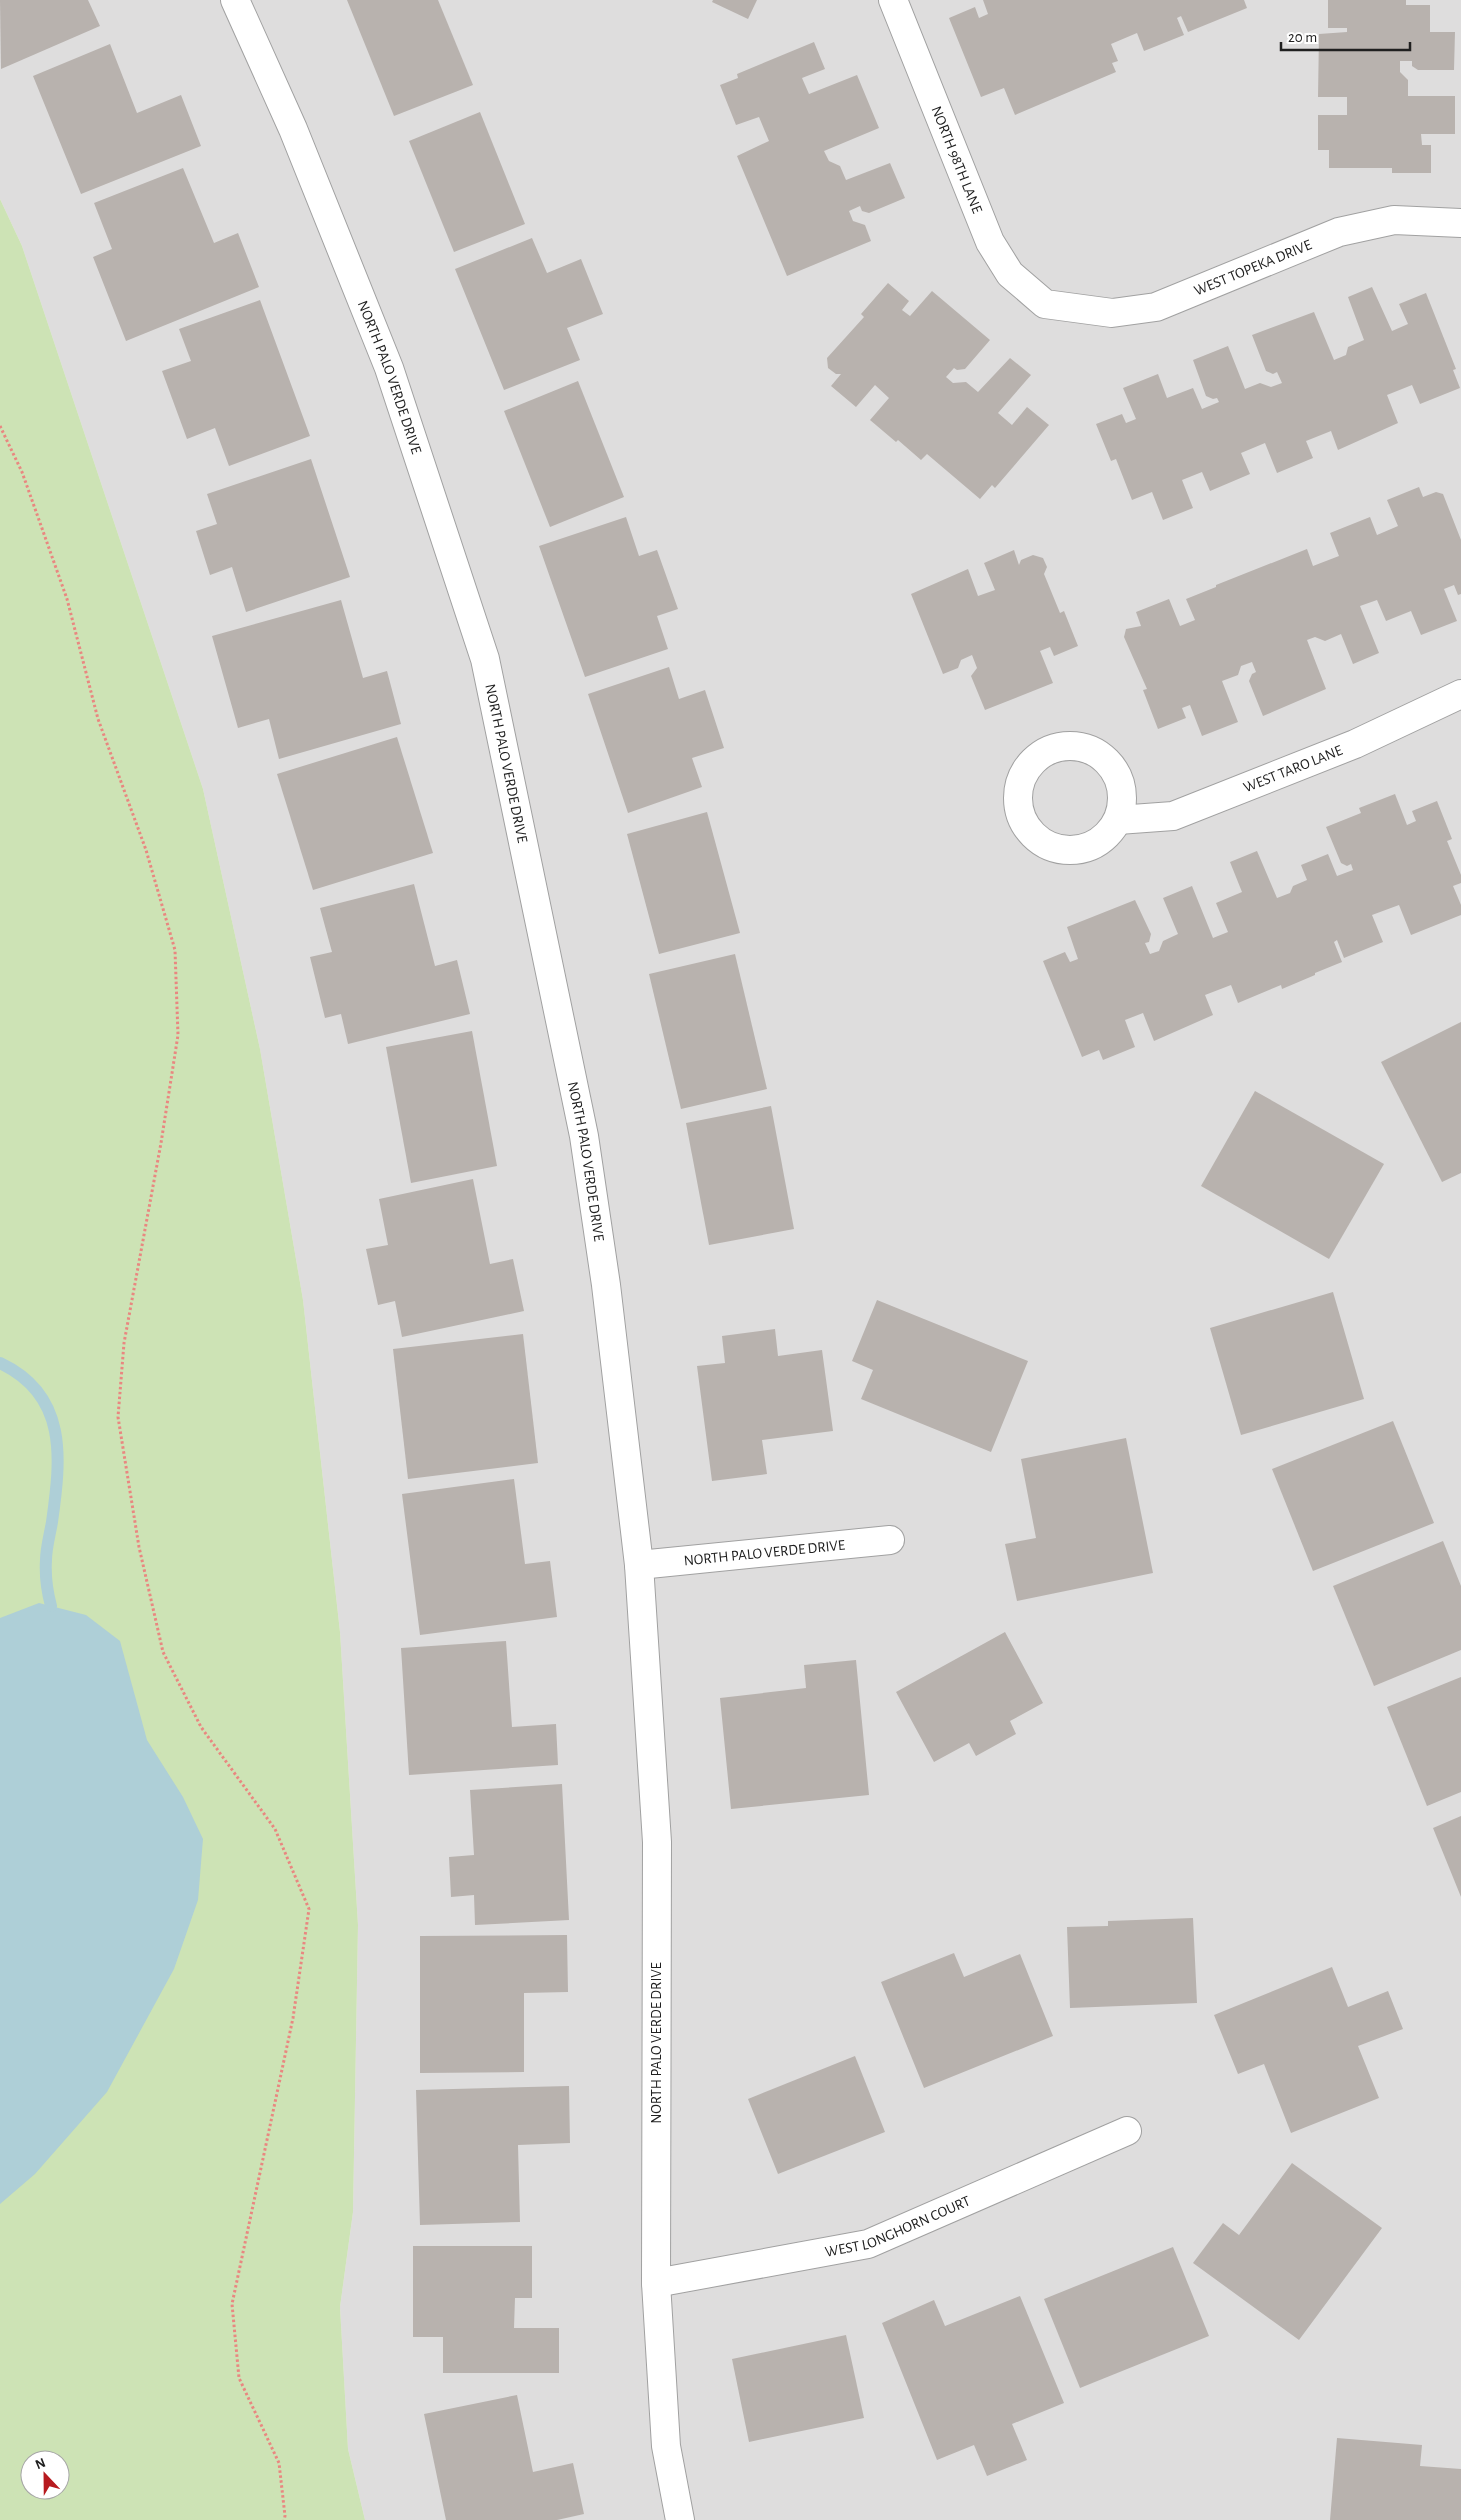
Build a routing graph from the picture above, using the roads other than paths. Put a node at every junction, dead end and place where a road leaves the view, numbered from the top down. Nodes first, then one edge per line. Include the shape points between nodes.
1 (235, 0) edge
2 (893, 0) edge
3 (1461, 223) edge
4 (1046, 304) joint
5 (1461, 694) edge
6 (1118, 820) dead end
7 (890, 1540) dead end
8 (639, 1565) junction
9 (1127, 2132) dead end
10 (656, 2283) junction
11 (680, 2520) edge

1 - 8 street, NORTH PALO VERDE DRIVE via 293,129 389,368 485,659 584,1136 606,1285
2 - 4 street, NORTH 98TH LANE via 990,242 1010,274
3 - 4 street, WEST TOPEKA DRIVE via 1394,220 1340,232 1156,307 1112,313
5 - 6 street, WEST TARO LANE via 1354,744 1173,816
7 - 8 street, NORTH PALO VERDE DRIVE
8 - 10 street, NORTH PALO VERDE DRIVE via 656,1842
9 - 10 street, WEST LONGHORN COURT via 868,2244
10 - 11 street, NORTH PALO VERDE DRIVE via 666,2446

